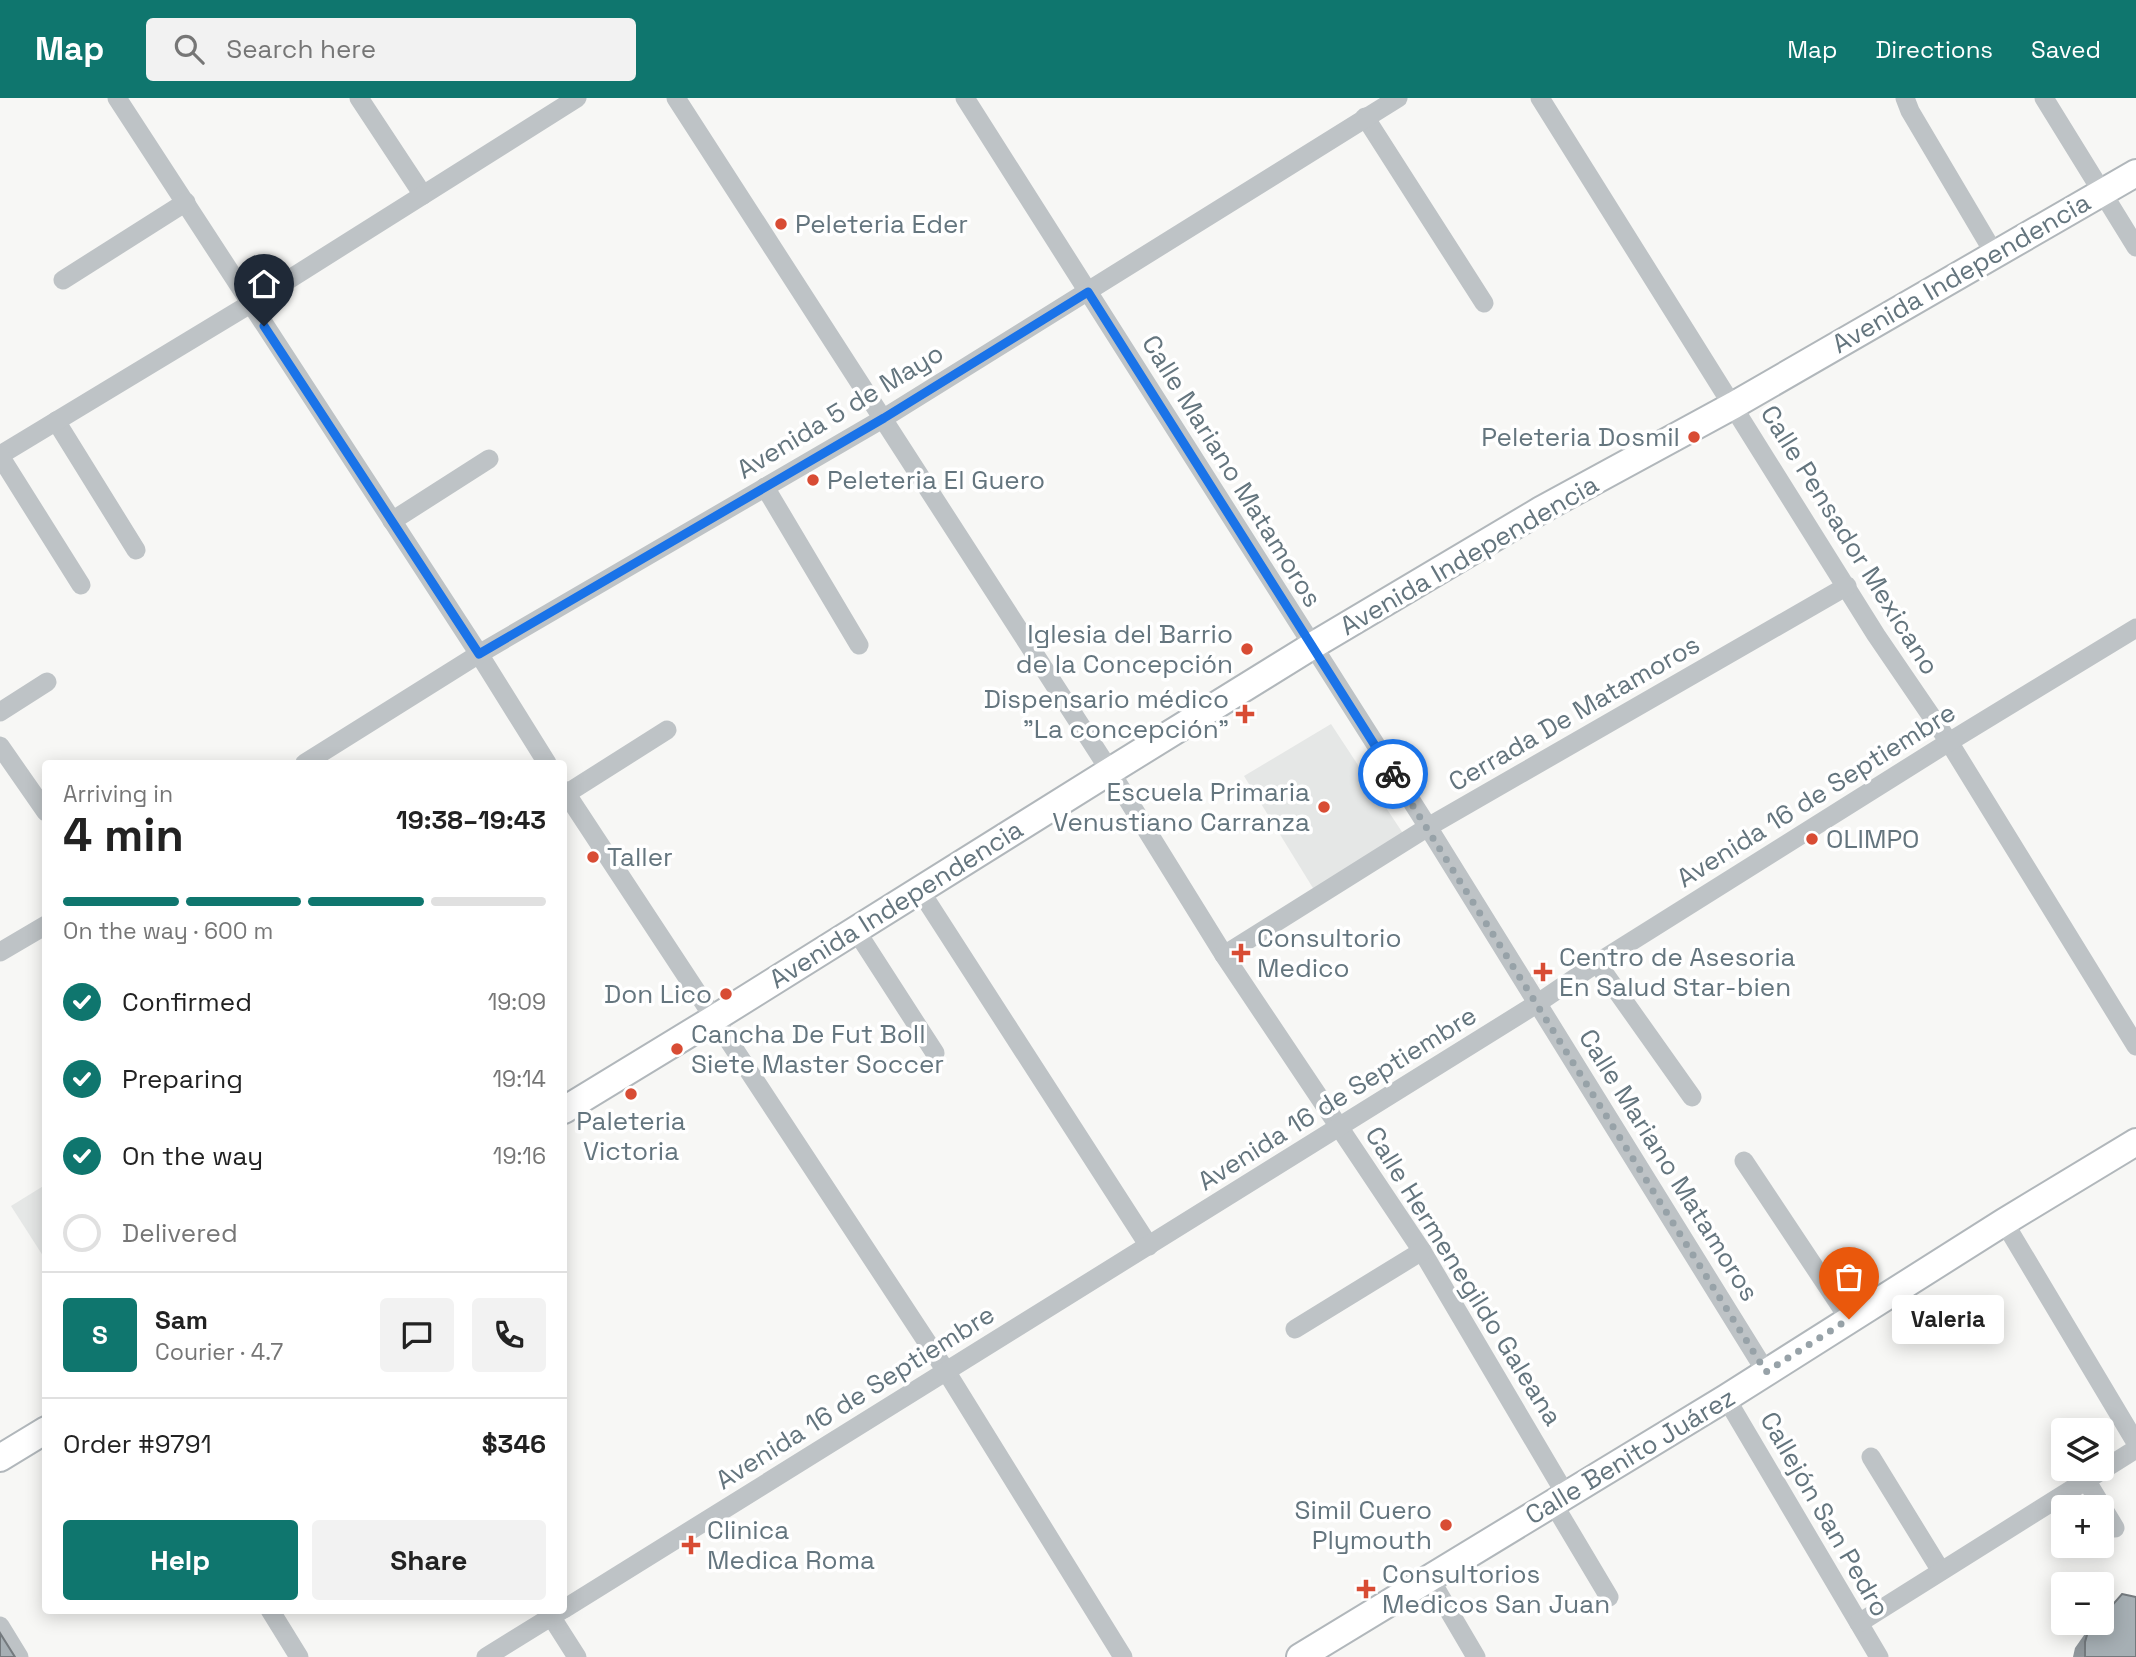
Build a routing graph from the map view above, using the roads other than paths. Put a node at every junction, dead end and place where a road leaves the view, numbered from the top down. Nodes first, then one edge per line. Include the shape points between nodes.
1 (117, 98) edge
2 (359, 98) edge
3 (577, 98) edge
4 (676, 98) edge
5 (965, 98) edge
6 (1398, 98) edge
7 (1540, 98) edge
8 (1905, 98) edge
9 (2044, 98) edge
10 (1365, 117) junction
11 (2136, 173) edge
12 (2102, 192) junction
13 (423, 195) junction
14 (186, 202) junction
15 (2136, 247) edge
16 (1994, 253) junction
17 (63, 280) dead end
18 (1088, 292) junction
19 (1484, 303) dead end
20 (250, 304) junction
21 (1734, 405) junction
22 (884, 418) junction
23 (56, 421) junction
24 (0, 456) edge
25 (489, 459) dead end
26 (765, 487) junction
27 (392, 521) junction
28 (136, 550) dead end
29 (80, 585) dead end
30 (1847, 586) junction
31 (2136, 628) edge
32 (859, 645) dead end
33 (1312, 646) junction
34 (479, 654) junction
35 (47, 682) dead end
36 (0, 712) edge
37 (667, 730) dead end
38 (1949, 742) junction
39 (0, 746) edge
40 (310, 760) edge
41 (545, 760) edge
42 (1110, 771) junction
43 (567, 791) edge
44 (567, 795) edge
45 (42, 806) edge
46 (1428, 827) junction
47 (919, 889) junction
48 (42, 927) edge
49 (855, 929) junction
50 (0, 952) edge
51 (1224, 955) junction
52 (1597, 962) junction
53 (1538, 1003) junction
54 (715, 1018) junction
55 (2136, 1046) edge
56 (935, 1053) dead end
57 (1692, 1097) dead end
58 (567, 1108) edge
59 (1340, 1126) junction
60 (2136, 1142) edge
61 (1744, 1161) dead end
62 (2004, 1222) junction
63 (1149, 1246) junction
64 (1422, 1251) junction
65 (1849, 1319) junction
66 (1295, 1329) dead end
67 (946, 1371) junction
68 (1766, 1372) junction
69 (1726, 1398) junction
70 (42, 1432) edge
71 (2136, 1443) edge
72 (2136, 1449) edge
73 (1871, 1457) dead end
74 (0, 1458) edge
75 (2114, 1463) edge
76 (2084, 1481) edge
77 (2087, 1481) edge
78 (1559, 1499) junction
79 (2115, 1528) dead end
80 (1941, 1572) junction
81 (1429, 1577) junction
82 (1609, 1597) dead end
83 (567, 1604) edge
84 (272, 1614) edge
85 (551, 1614) edge
86 (557, 1614) edge
87 (1859, 1623) junction
88 (0, 1626) edge
89 (19, 1657) edge
90 (299, 1657) edge
91 (486, 1657) edge
92 (577, 1657) edge
93 (1123, 1657) edge
94 (1300, 1657) edge
95 (1476, 1657) edge
96 (1879, 1657) edge

1 - 14 street
2 - 13 street
3 - 13 street
4 - 22 street, Calle Hermenegildo Galeana
5 - 18 street, Calle Mariano Matamoros
6 - 10 street, Avenida 5 de Mayo
7 - 21 street, Calle Pensador Mexicano
8 - 16 street
9 - 12 street
10 - 18 street, Avenida 5 de Mayo
10 - 19 street
11 - 12 main road, Avenida Independencia
12 - 15 street
12 - 16 main road, Avenida Independencia
13 - 20 street
14 - 17 street
14 - 20 street
16 - 21 main road, Avenida Independencia
18 - 22 street, Avenida 5 de Mayo
18 - 33 street, Calle Mariano Matamoros
20 - 23 street
20 - 27 street
21 - 30 street, Calle Pensador Mexicano
21 - 33 main road, Avenida Independencia via 1541,510
22 - 26 street, Avenida 5 de Mayo
22 - 42 street, Calle Hermenegildo Galeana
23 - 24 street
23 - 28 street
24 - 29 street
25 - 27 street
26 - 32 street
26 - 34 street, Avenida 5 de Mayo
27 - 34 street
30 - 38 street, Calle Pensador Mexicano
30 - 46 street, Cerrada De Matamoros
31 - 38 street, Avenida 16 de Septiembre
33 - 42 main road, Avenida Independencia
33 - 46 street, Calle Mariano Matamoros
34 - 40 street, Avenida 5 de Mayo
34 - 41 street
35 - 36 street
37 - 43 street
38 - 52 street, Avenida 16 de Septiembre
38 - 55 street, Calle Pensador Mexicano
39 - 45 street
42 - 47 main road, Avenida Independencia
42 - 51 street, Calle Hermenegildo Galeana
44 - 54 street
46 - 51 street, Cerrada De Matamoros
46 - 53 street, Calle Mariano Matamoros
47 - 49 main road, Avenida Independencia
47 - 63 street
48 - 50 street
49 - 54 main road, Avenida Independencia
49 - 56 street
51 - 59 street, Calle Hermenegildo Galeana
52 - 53 street, Avenida 16 de Septiembre
52 - 57 street
53 - 59 street, Avenida 16 de Septiembre
53 - 68 street, Calle Mariano Matamoros
54 - 58 main road, Avenida Independencia
54 - 67 street
59 - 63 street, Avenida 16 de Septiembre
59 - 64 street, Calle Hermenegildo Galeana
60 - 62 main road, Calle Benito Juárez
61 - 65 street
62 - 65 main road, Calle Benito Juárez
62 - 71 street
63 - 67 street, Avenida 16 de Septiembre
64 - 66 street
64 - 78 street, Calle Hermenegildo Galeana
65 - 68 main road, Calle Benito Juárez
67 - 83 street, Avenida 16 de Septiembre
67 - 93 street
68 - 69 main road, Calle Benito Juárez
69 - 78 main road, Calle Benito Juárez
69 - 87 street, Callejón San Pedro
70 - 74 main road
72 - 75 street
73 - 80 street
76 - 80 street
77 - 79 street
78 - 81 main road, Calle Benito Juárez
78 - 82 street, Calle Hermenegildo Galeana
80 - 87 street
81 - 94 main road, Calle Benito Juárez
81 - 95 street
84 - 90 street
85 - 91 street, Avenida 16 de Septiembre
86 - 92 street
87 - 96 street, Callejón San Pedro
88 - 89 street

